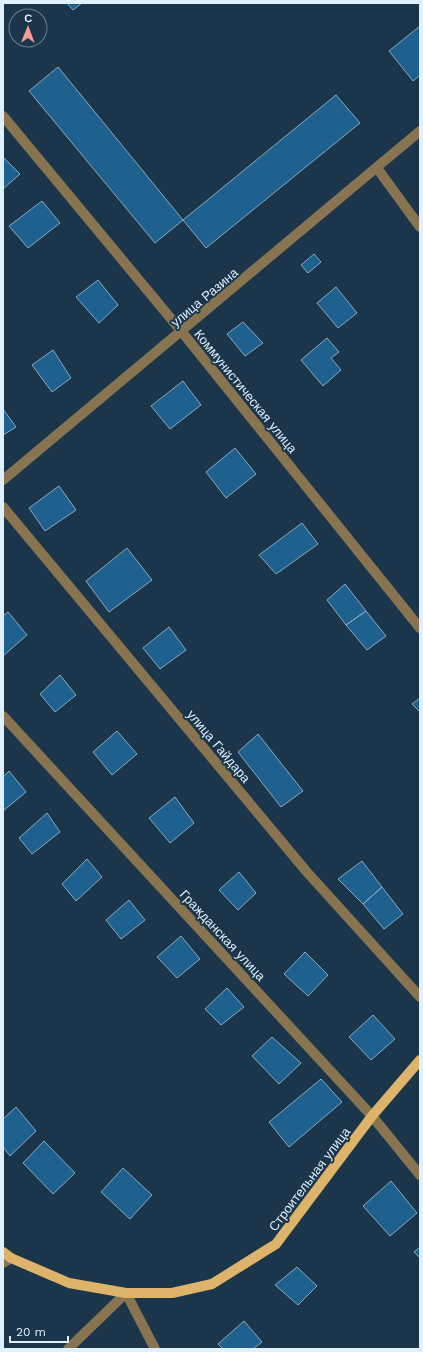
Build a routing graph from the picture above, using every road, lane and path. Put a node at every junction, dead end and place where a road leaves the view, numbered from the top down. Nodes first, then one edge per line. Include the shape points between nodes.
1 (3, 116) edge
2 (420, 132) edge
3 (377, 168) junction
4 (420, 227) edge
5 (182, 332) junction
6 (3, 480) edge
7 (3, 507) edge
8 (420, 628) edge
9 (3, 716) edge
10 (420, 997) edge
11 (420, 1060) edge
12 (372, 1116) junction
13 (420, 1174) edge
14 (3, 1252) edge
15 (7, 1261) edge
16 (126, 1293) junction
17 (68, 1349) edge
18 (155, 1349) edge

1 - 5 street, Коммунистическая улица
2 - 3 street, улица Разина
3 - 4 street
3 - 5 street, улица Разина
5 - 6 street, улица Разина
5 - 8 street, Коммунистическая улица
7 - 10 street, улица Гайдара via 306,871
9 - 12 street, Гражданская улица
11 - 12 main road, Строительная улица
12 - 13 street, Гражданская улица
12 - 16 main road, Строительная улица via 276,1244 212,1284 172,1293
14 - 15 main road, Строительная улица
15 - 16 main road, Строительная улица via 69,1283
16 - 17 street
16 - 18 street

